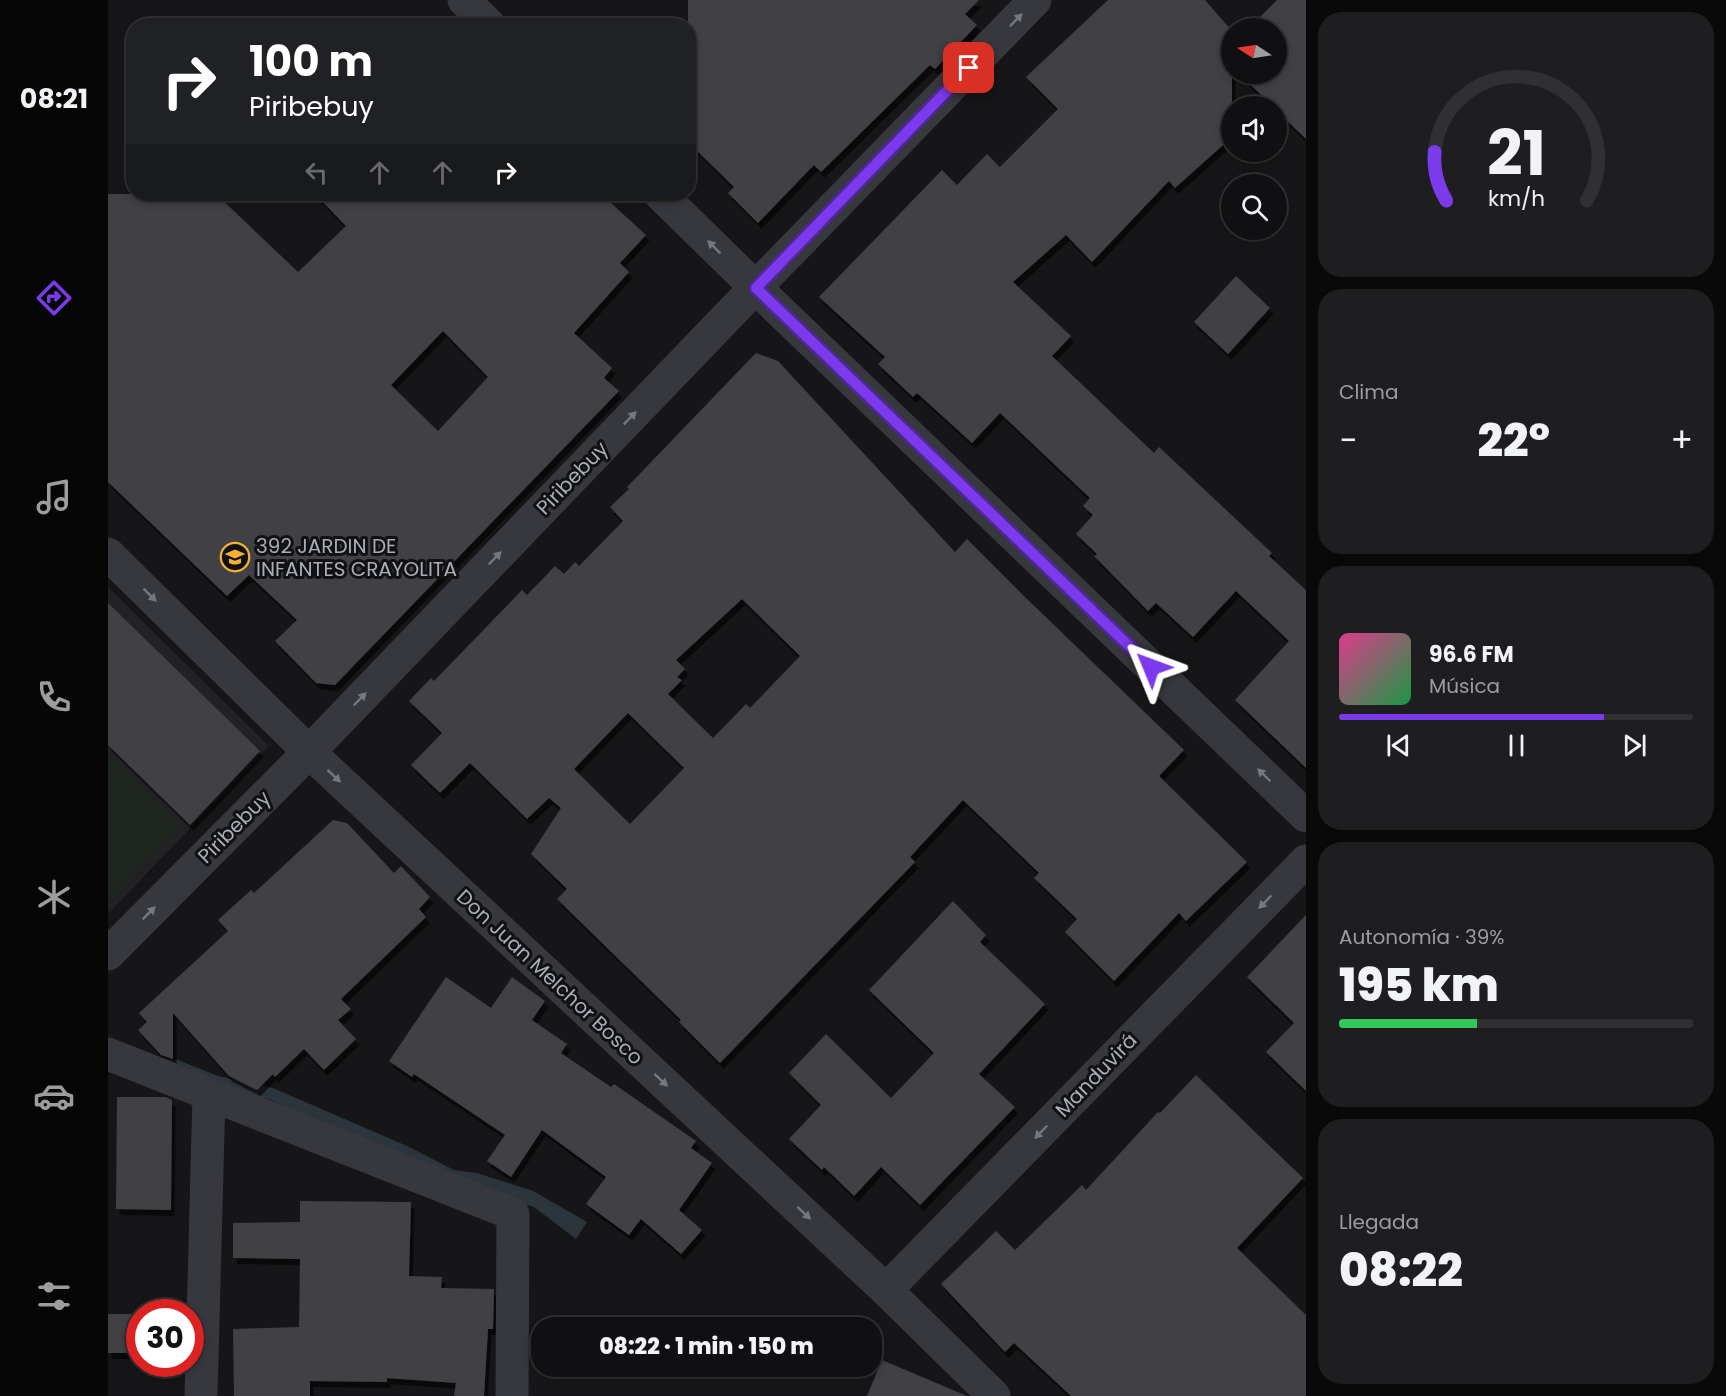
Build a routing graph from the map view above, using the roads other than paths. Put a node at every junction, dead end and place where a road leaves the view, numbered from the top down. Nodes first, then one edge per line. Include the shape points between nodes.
1 (464, 0) edge
2 (1035, 0) edge
3 (482, 18) edge
4 (667, 201) edge
5 (756, 288) junction
6 (108, 554) edge
7 (309, 752) junction
8 (1306, 816) edge
9 (1306, 861) edge
10 (108, 954) edge
11 (108, 1054) edge
12 (209, 1094) junction
13 (886, 1290) junction
14 (201, 1396) edge
15 (512, 1396) edge
16 (994, 1396) edge

1 - 3 street
5 -> 2 street, Piribebuy
5 -> 4 street
7 -> 5 street, Piribebuy
8 -> 5 street
6 -> 7 street, Don Juan Melchor Bosco
10 -> 7 street, Piribebuy
7 -> 13 street, Don Juan Melchor Bosco
9 -> 13 street, Manduvirá
11 - 12 street
12 - 14 street
12 - 15 street via 513,1214
13 - 16 street, Don Juan Melchor Bosco

